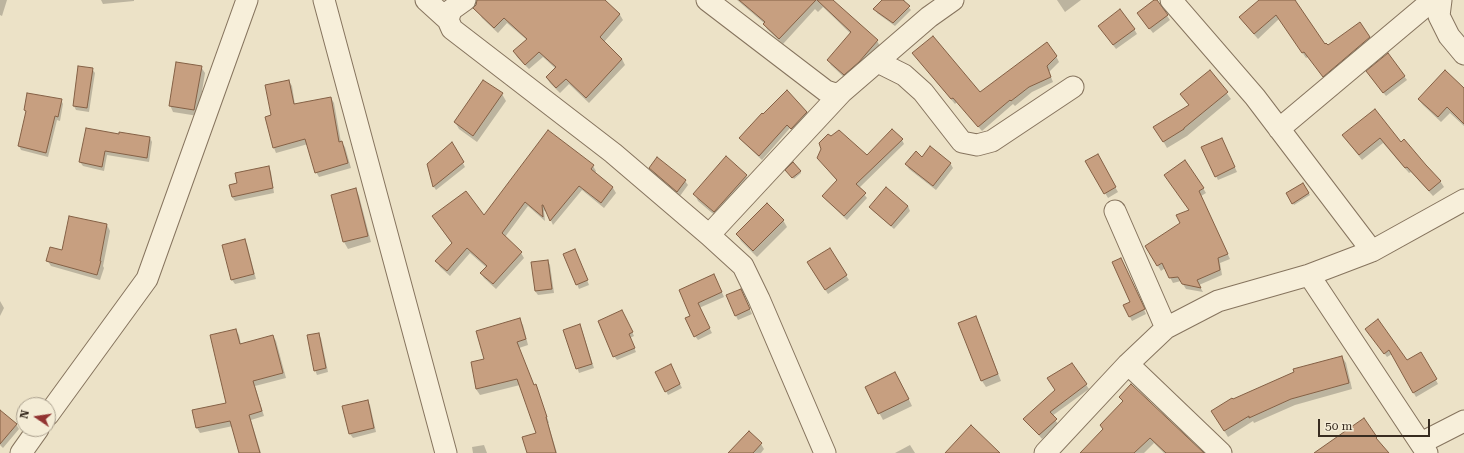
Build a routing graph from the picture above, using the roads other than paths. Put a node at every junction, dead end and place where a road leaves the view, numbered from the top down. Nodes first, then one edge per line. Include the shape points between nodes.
1 (247, 0) edge
2 (324, 0) edge
3 (426, 0) edge
4 (465, 0) edge
5 (707, 0) edge
6 (954, 0) edge
7 (1171, 0) edge
8 (1433, 5) edge
9 (448, 20) junction
10 (1464, 54) edge
11 (878, 62) junction
12 (1073, 87) dead end
13 (842, 92) junction
14 (1279, 129) junction
15 (1464, 200) edge
16 (1115, 211) dead end
17 (709, 235) junction
18 (1372, 252) junction
19 (1309, 274) junction
20 (1166, 328) junction
21 (1128, 364) junction
22 (56, 405) edge
23 (1464, 421) edge
24 (32, 437) edge
25 (1424, 448) edge
26 (21, 453) edge
27 (446, 453) edge
28 (825, 453) edge
29 (1045, 453) edge
30 (1221, 453) edge

1 - 22 street via 147,279
2 - 27 street
3 - 9 street
4 - 9 street via 452,10
5 - 13 street via 826,91 835,94
6 - 11 street via 929,17
7 - 14 street via 1255,97
8 - 10 street via 1449,36
8 - 14 street
9 - 17 street via 452,29 462,38 613,153
11 - 12 street via 904,75 923,92 962,142 977,145 992,141
11 - 13 street
13 - 17 street
14 - 18 street
15 - 18 street
16 - 20 street
17 - 28 street via 743,266
18 - 19 street
19 - 20 street via 1218,301
19 - 25 street
20 - 21 street
21 - 29 street
21 - 30 street
23 - 25 street
24 - 26 street

